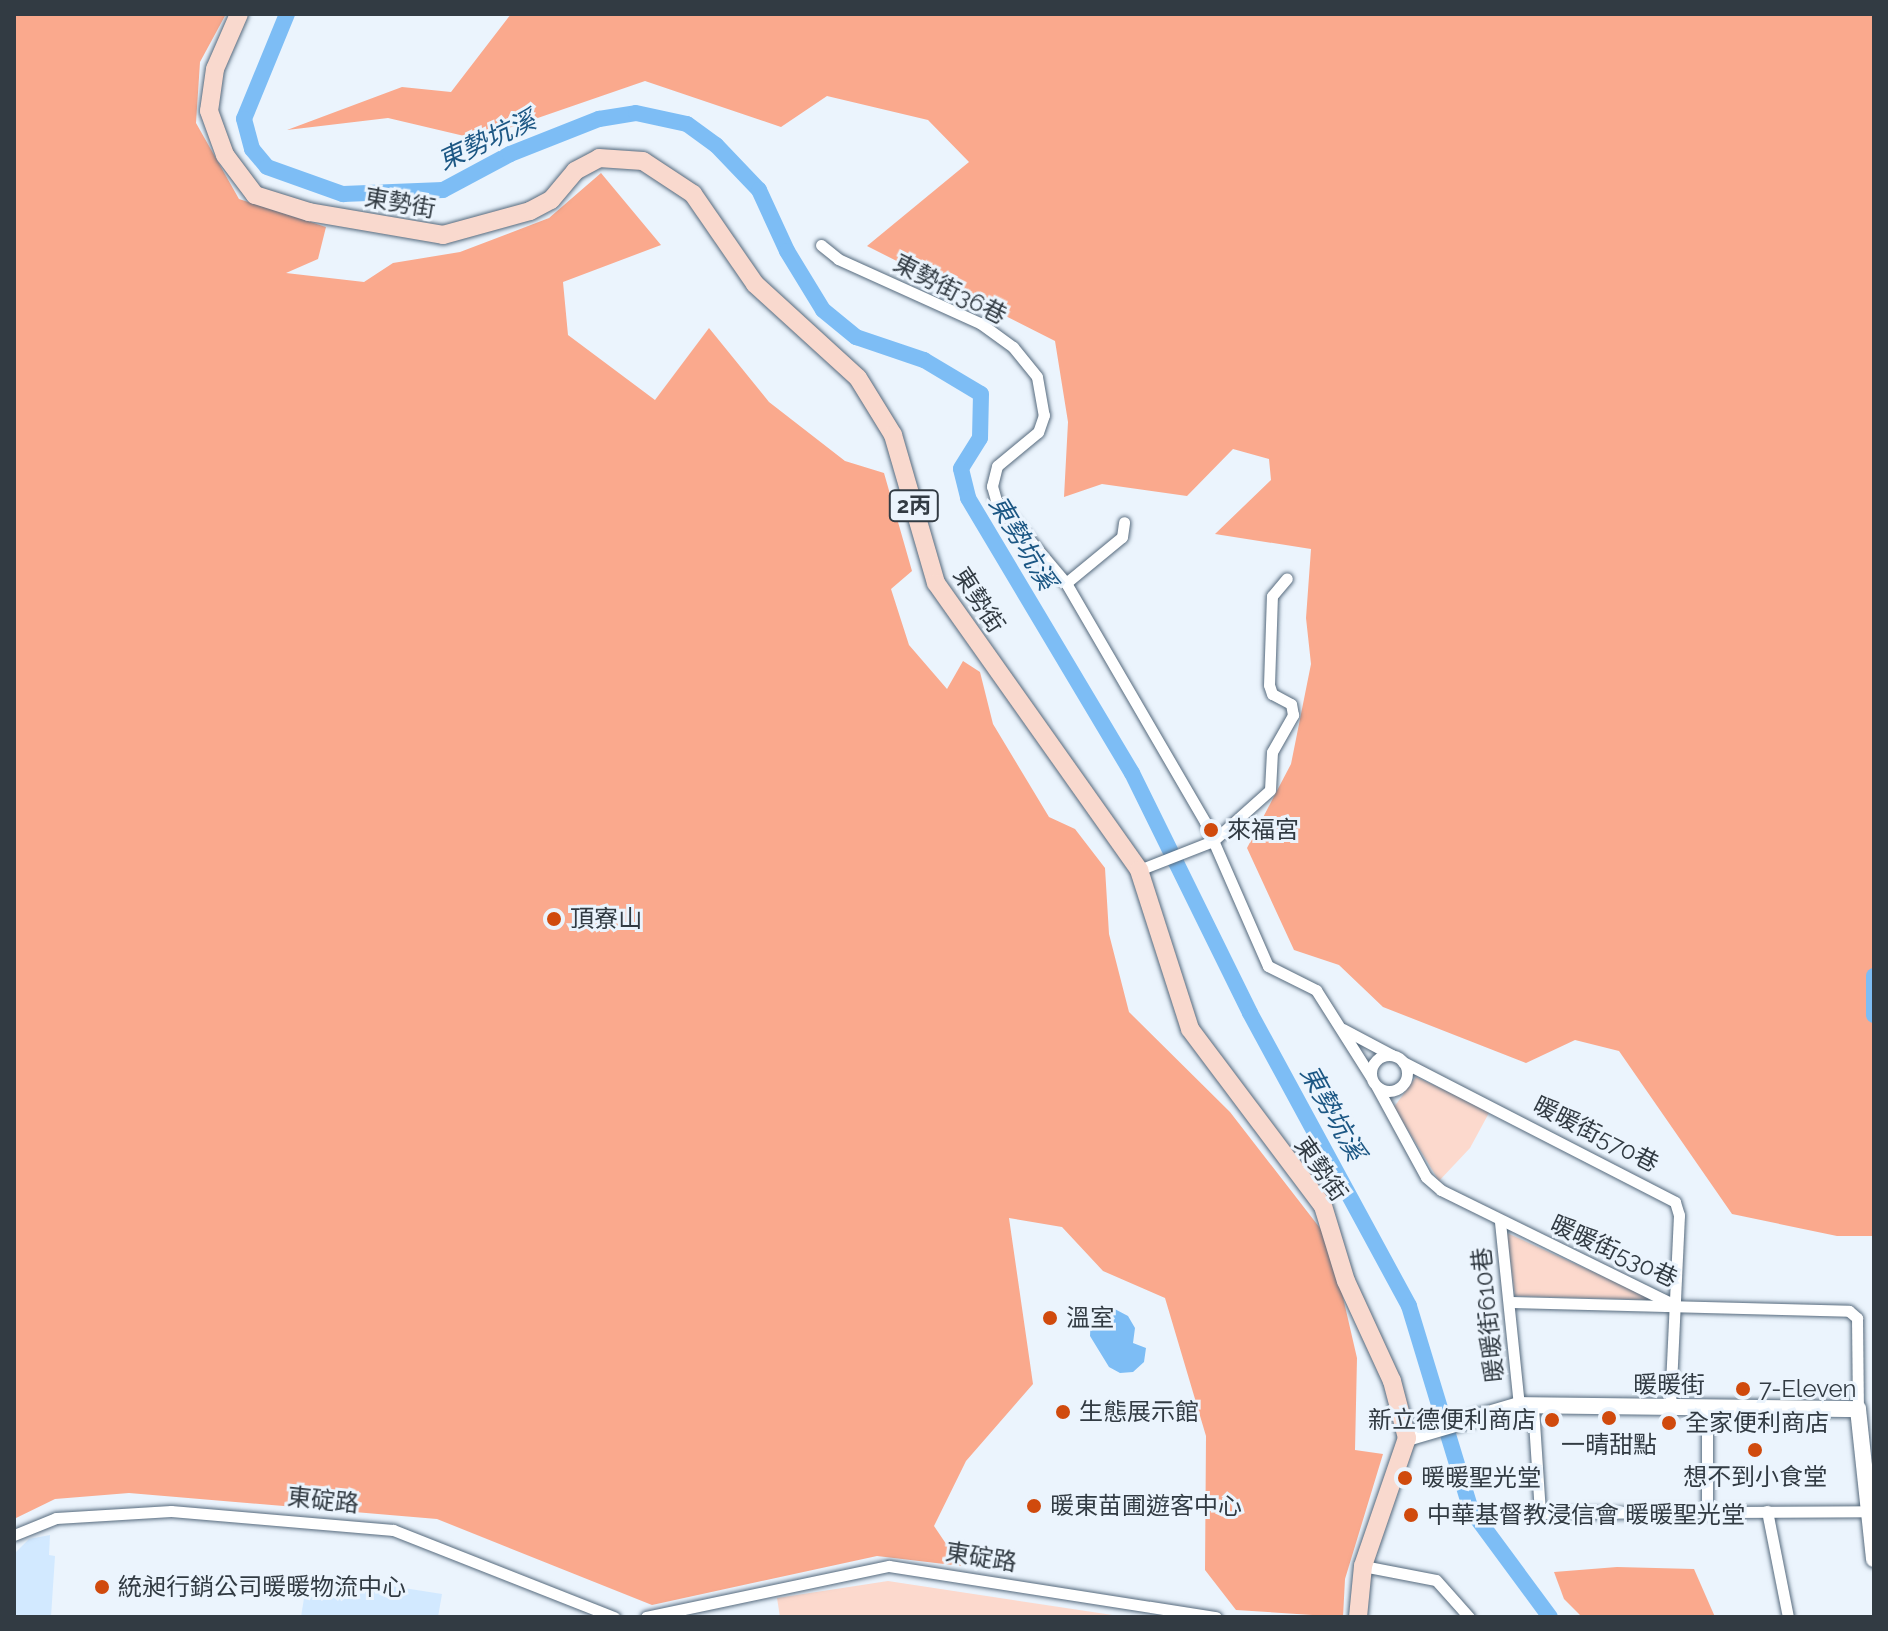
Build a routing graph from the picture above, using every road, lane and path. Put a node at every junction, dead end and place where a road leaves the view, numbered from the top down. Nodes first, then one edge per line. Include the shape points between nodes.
1 (239, 14) edge
2 (821, 245) dead end
3 (1124, 522) dead end
4 (1287, 578) dead end
5 (1066, 583) junction
6 (1208, 842) junction
7 (1146, 867) junction
8 (1343, 1029) junction
9 (1398, 1059) junction
10 (1374, 1082) junction
11 (1500, 1222) junction
12 (1511, 1302) junction
13 (1675, 1305) junction
14 (1526, 1406) junction
15 (1670, 1409) junction
16 (1707, 1409) junction
17 (1858, 1409) junction
18 (1413, 1436) junction
19 (1767, 1511) junction
20 (1871, 1511) junction
21 (1707, 1513) junction
22 (14, 1535) edge
23 (1874, 1559) edge
24 (1363, 1566) junction
25 (614, 1617) edge
26 (646, 1617) edge
27 (1216, 1617) edge
28 (1358, 1617) edge
29 (1469, 1617) edge
30 (1788, 1617) edge

1 - 7 main road, 東勢街 / 2丙 via 215,69 209,111 240,180 266,200 426,232 461,233 540,206 575,171 611,156 643,161 693,194 755,284 858,378 893,435 936,583
2 - 5 street, 東勢街36巷 via 838,259 980,323 1013,347 1037,377 1044,415 1038,432 997,466 992,486 1003,513
3 - 5 street via 1122,537
4 - 6 street via 1272,596 1269,685 1272,694 1291,704 1293,715 1272,752 1270,790
5 - 6 street, 東勢街36巷
6 - 7 street
6 - 8 street via 1268,966 1316,990
7 - 18 main road, 東勢街 / 2丙 via 1190,1029 1323,1206 1346,1281
8 - 9 street, 暖暖街570巷
8 - 10 street, 暖暖街530巷
9 - 10 street via 1376,1061
9 - 10 street via 1406,1079 1399,1088
9 - 13 street, 暖暖街570巷 via 1667,1195 1679,1215
10 - 11 street, 暖暖街530巷 via 1426,1177
11 - 12 street, 暖暖街610巷
11 - 13 street, 暖暖街530巷
12 - 13 street
12 - 14 street, 暖暖街610巷
13 - 15 street, 暖暖街570巷
13 - 17 street, 暖暖街530巷 via 1849,1311 1857,1318
14 - 15 street, 暖暖街
14 - 18 street, 暖暖街
14 - 21 street, 暖暖街610巷 via 1540,1513
15 - 16 street, 暖暖街
16 - 17 street, 暖暖街
16 - 21 street
17 - 20 street
18 - 24 main road
19 - 20 street
19 - 21 street
19 - 30 street
20 - 23 street
22 - 25 street, 東碇路 via 56,1518 171,1511 393,1530
24 - 28 main road
24 - 29 street via 1436,1580
26 - 27 street, 東碇路 via 889,1566

